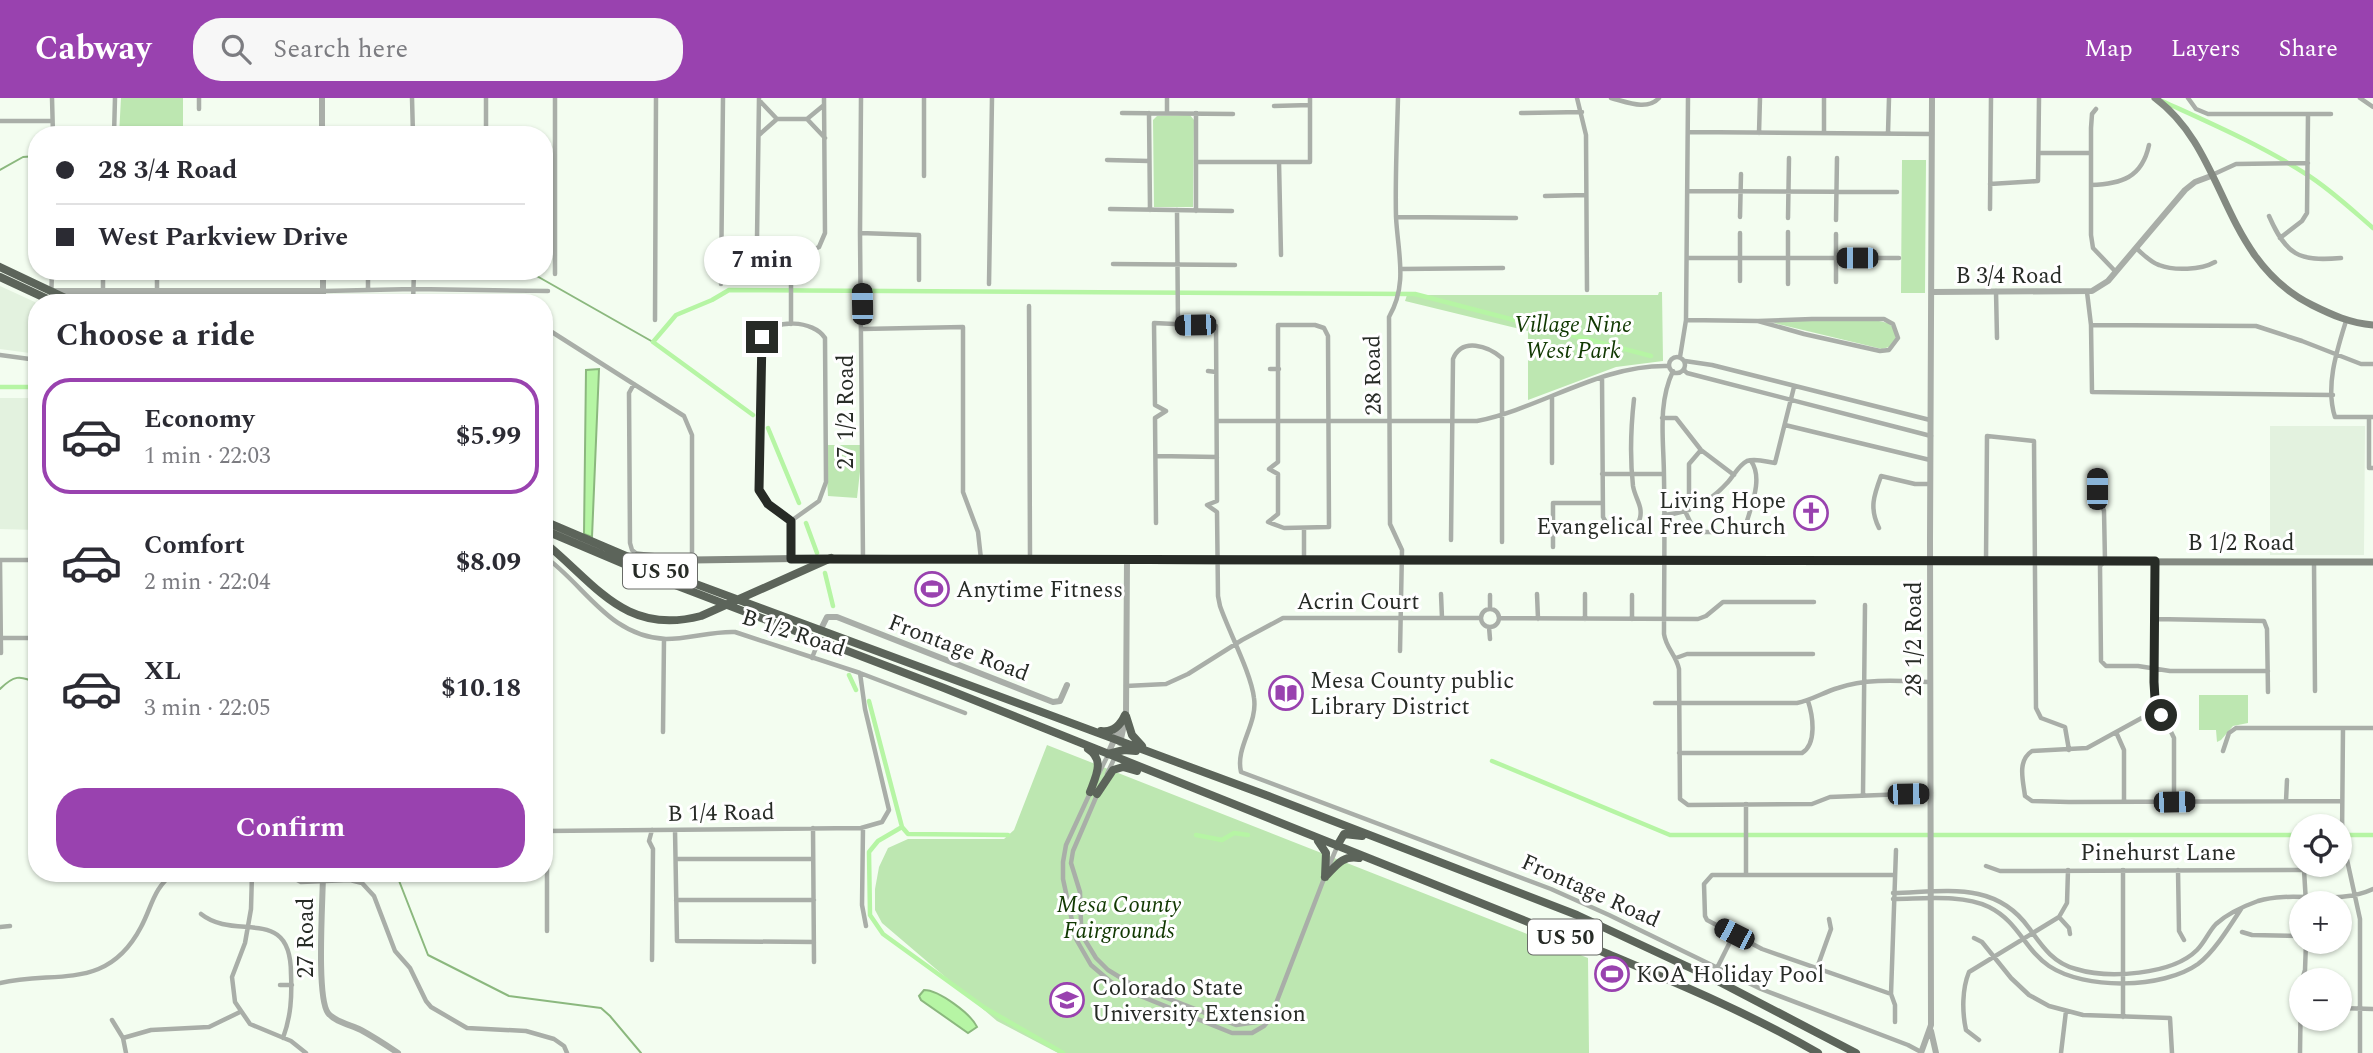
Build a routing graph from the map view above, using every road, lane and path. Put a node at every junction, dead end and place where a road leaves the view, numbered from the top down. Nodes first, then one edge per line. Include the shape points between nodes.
1 (52, 98) edge
2 (115, 98) edge
3 (199, 98) edge
4 (322, 98) edge
5 (412, 98) edge
6 (485, 98) edge
7 (555, 98) edge
8 (656, 98) edge
9 (723, 98) edge
10 (824, 98) edge
11 (861, 98) edge
12 (924, 98) edge
13 (992, 98) edge
14 (1167, 98) edge
15 (1310, 98) edge
16 (1398, 98) edge
17 (1577, 98) edge
18 (1612, 98) edge
19 (1659, 98) edge
20 (1688, 98) edge
21 (1760, 98) edge
22 (1824, 98) edge
23 (1889, 98) edge
24 (1932, 98) edge
25 (1991, 98) edge
26 (2039, 98) edge
27 (2155, 98) edge
28 (2188, 98) edge
29 (2360, 98) edge
30 (759, 99) edge
31 (825, 105) junction
32 (1310, 105) junction
33 (1274, 106) dead end
34 (2373, 107) edge
35 (199, 109) dead end
36 (2096, 109) dead end
37 (1582, 112) junction
38 (1122, 113) dead end
39 (1149, 113) junction
40 (1167, 113) junction
41 (1196, 113) junction
42 (1521, 113) dead end
43 (1233, 114) dead end
44 (2308, 114) junction
45 (2331, 114) dead end
46 (777, 119) junction
47 (807, 119) junction
48 (0, 121) edge
49 (52, 121) junction
50 (52, 126) edge
51 (114, 126) edge
52 (323, 126) edge
53 (413, 126) edge
54 (486, 126) edge
55 (1688, 132) junction
56 (1759, 133) junction
57 (1824, 133) junction
58 (1888, 133) junction
59 (1932, 134) junction
60 (759, 135) junction
61 (825, 138) junction
62 (2149, 145) dead end
63 (2091, 152) junction
64 (2039, 153) junction
65 (1789, 158) dead end
66 (1837, 158) dead end
67 (1107, 160) dead end
68 (1149, 161) junction
69 (1197, 162) junction
70 (1279, 162) junction
71 (2308, 163) junction
72 (1741, 174) dead end
73 (924, 176) dead end
74 (2211, 176) junction
75 (1990, 184) junction
76 (2091, 185) junction
77 (1687, 191) junction
78 (1741, 192) junction
79 (1788, 192) junction
80 (1836, 192) junction
81 (1898, 192) dead end
82 (1586, 195) junction
83 (1545, 196) dead end
84 (1110, 209) dead end
85 (1990, 209) dead end
86 (1150, 210) junction
87 (1177, 210) junction
88 (1196, 211) junction
89 (1232, 211) dead end
90 (2269, 216) dead end
91 (1396, 217) junction
92 (1741, 217) dead end
93 (1516, 218) dead end
94 (1788, 218) dead end
95 (1836, 220) dead end
96 (1788, 232) dead end
97 (860, 233) junction
98 (1741, 233) dead end
99 (1836, 234) dead end
100 (2280, 238) junction
101 (2136, 247) junction
102 (1281, 256) dead end
103 (1687, 258) junction
104 (1740, 258) junction
105 (1788, 258) junction
106 (1836, 258) junction
107 (1899, 258) dead end
108 (2341, 258) dead end
109 (791, 261) junction
110 (2215, 262) dead end
111 (1113, 264) dead end
112 (1178, 264) junction
113 (1235, 265) dead end
114 (0, 267) edge
115 (1503, 268) dead end
116 (1401, 269) junction
117 (2115, 271) junction
118 (555, 274) dead end
119 (0, 277) edge
120 (103, 280) edge
121 (157, 280) edge
122 (323, 280) edge
123 (368, 280) edge
124 (414, 280) edge
125 (919, 280) dead end
126 (1740, 281) dead end
127 (1836, 282) dead end
128 (721, 284) dead end
129 (989, 284) dead end
130 (1788, 284) dead end
131 (368, 289) junction
132 (414, 289) junction
133 (103, 290) junction
134 (157, 290) junction
135 (1587, 290) dead end
136 (323, 291) junction
137 (548, 291) dead end
138 (1996, 291) junction
139 (1932, 292) junction
140 (2087, 292) junction
141 (40, 294) edge
142 (44, 294) edge
143 (80, 294) edge
144 (414, 294) edge
145 (1029, 306) dead end
146 (655, 320) dead end
147 (1686, 320) junction
148 (1758, 321) junction
149 (2346, 321) junction
150 (791, 324) junction
151 (1178, 325) junction
152 (2091, 325) junction
153 (2373, 325) edge
154 (862, 329) junction
155 (553, 333) edge
156 (1997, 338) dead end
157 (0, 355) edge
158 (2335, 355) junction
159 (1680, 357) junction
160 (28, 359) edge
161 (1685, 361) junction
162 (2373, 364) edge
163 (1669, 366) junction
164 (1270, 369) dead end
165 (1279, 369) junction
166 (1684, 370) junction
167 (1208, 371) dead end
168 (1673, 371) junction
169 (1216, 372) junction
170 (1602, 377) junction
171 (634, 384) junction
172 (1794, 387) junction
173 (2333, 395) junction
174 (1552, 396) junction
175 (1634, 399) dead end
176 (1791, 400) junction
177 (1502, 416) junction
178 (2371, 417) edge
179 (1662, 418) junction
180 (1931, 420) junction
181 (1217, 421) junction
182 (1278, 421) junction
183 (1328, 421) junction
184 (1390, 421) junction
185 (1453, 421) junction
186 (1785, 425) junction
187 (1931, 436) junction
188 (1701, 450) junction
189 (1156, 456) junction
190 (1217, 457) junction
191 (1750, 460) junction
192 (1930, 460) junction
193 (1552, 463) dead end
194 (2373, 468) edge
195 (2097, 470) dead end
196 (1602, 474) junction
197 (1633, 474) junction
198 (1664, 474) junction
199 (1734, 475) junction
200 (1930, 484) junction
201 (1602, 503) junction
202 (1687, 511) junction
203 (1664, 515) junction
204 (791, 521) junction
205 (1156, 523) dead end
206 (553, 525) edge
207 (1304, 528) junction
208 (1878, 528) dead end
209 (553, 534) edge
210 (574, 535) junction
211 (1451, 540) dead end
212 (1502, 542) dead end
213 (1553, 547) dead end
214 (553, 550) edge
215 (638, 555) junction
216 (831, 558) junction
217 (791, 559) junction
218 (863, 559) junction
219 (981, 559) junction
220 (0, 560) edge
221 (28, 560) edge
222 (692, 560) junction
223 (1030, 560) junction
224 (1127, 561) junction
225 (1217, 561) junction
226 (1304, 561) junction
227 (1401, 561) junction
228 (1665, 561) junction
229 (1986, 561) junction
230 (2035, 561) junction
231 (2105, 561) junction
232 (2155, 561) junction
233 (1930, 562) junction
234 (2314, 562) junction
235 (2373, 562) edge
236 (553, 565) edge
237 (1441, 594) dead end
238 (1537, 594) dead end
239 (1586, 594) dead end
240 (1632, 594) dead end
241 (1490, 595) dead end
242 (1814, 602) dead end
243 (1865, 605) dead end
244 (1490, 609) junction
245 (1400, 618) junction
246 (1442, 618) junction
247 (1480, 618) junction
248 (1499, 618) junction
249 (1538, 619) junction
250 (1585, 619) junction
251 (1632, 619) junction
252 (1664, 619) junction
253 (2155, 620) junction
254 (1489, 627) junction
255 (819, 635) junction
256 (1, 638) edge
257 (28, 638) edge
258 (664, 639) junction
259 (1490, 639) dead end
260 (1234, 646) junction
261 (1400, 651) dead end
262 (1, 653) edge
263 (1813, 654) dead end
264 (813, 658) junction
265 (1676, 658) junction
266 (2155, 669) junction
267 (2268, 671) junction
268 (860, 673) junction
269 (1931, 681) junction
270 (1866, 682) junction
271 (1068, 685) dead end
272 (1126, 686) junction
273 (2315, 691) dead end
274 (2267, 692) dead end
275 (1808, 701) junction
276 (1655, 703) dead end
277 (1679, 703) junction
278 (1028, 707) junction
279 (2158, 709) junction
280 (965, 713) dead end
281 (1126, 713) junction
282 (1012, 715) junction
283 (2343, 727) junction
284 (2373, 728) edge
285 (663, 732) dead end
286 (2116, 732) junction
287 (1118, 740) junction
288 (2069, 750) junction
289 (1146, 751) junction
290 (2223, 751) dead end
291 (1679, 753) junction
292 (1113, 754) junction
293 (2287, 780) dead end
294 (1203, 792) junction
295 (1094, 793) junction
296 (1931, 793) junction
297 (1863, 795) junction
298 (2287, 801) junction
299 (2342, 801) junction
300 (2124, 802) junction
301 (2174, 802) junction
302 (1746, 804) junction
303 (813, 828) junction
304 (863, 828) junction
305 (652, 830) junction
306 (676, 830) junction
307 (553, 831) edge
308 (1314, 837) junction
309 (1386, 841) junction
310 (1337, 846) junction
311 (1896, 850) dead end
312 (676, 859) junction
313 (814, 859) junction
314 (1371, 860) junction
315 (1986, 866) dead end
316 (2068, 870) junction
317 (2123, 870) junction
318 (2178, 870) junction
319 (1746, 875) junction
320 (1894, 875) junction
321 (1325, 877) junction
322 (164, 882) edge
323 (252, 882) edge
324 (323, 882) edge
325 (358, 882) edge
326 (547, 882) edge
327 (2373, 888) edge
328 (2305, 891) edge
329 (2352, 895) edge
330 (2355, 895) junction
331 (1893, 896) junction
332 (1931, 896) junction
333 (814, 900) junction
334 (2289, 900) edge
335 (676, 901) junction
336 (2241, 908) junction
337 (201, 914) dead end
338 (2059, 917) junction
339 (1829, 919) dead end
340 (10, 926) dead end
341 (866, 926) dead end
342 (0, 927) edge
343 (248, 927) junction
344 (547, 931) dead end
345 (2242, 932) dead end
346 (2032, 933) junction
347 (1734, 934) junction
348 (2070, 934) dead end
349 (2289, 936) edge
350 (1974, 938) dead end
351 (2024, 938) junction
352 (2184, 940) dead end
353 (814, 942) junction
354 (1994, 956) junction
355 (652, 960) dead end
356 (814, 961) dead end
357 (1716, 968) junction
358 (1817, 968) junction
359 (2123, 972) junction
360 (2123, 982) junction
361 (0, 983) edge
362 (280, 985) dead end
363 (292, 985) junction
364 (1891, 994) junction
365 (1273, 1008) junction
366 (2352, 1009) edge
367 (2360, 1009) junction
368 (2373, 1009) edge
369 (240, 1012) junction
370 (2066, 1012) junction
371 (2123, 1017) junction
372 (112, 1020) dead end
373 (1895, 1022) dead end
374 (1931, 1025) junction
375 (2300, 1031) edge
376 (123, 1038) junction
377 (283, 1038) junction
378 (1979, 1040) dead end
379 (126, 1053) edge
380 (306, 1053) edge
381 (398, 1053) edge
382 (566, 1053) edge
383 (1818, 1053) edge
384 (1858, 1053) edge
385 (1921, 1053) edge
386 (1936, 1053) edge
387 (2061, 1053) edge
388 (2172, 1053) edge
389 (2300, 1053) edge
390 (2360, 1053) edge

1 - 49 street
2 - 51 street
3 - 35 street
4 - 52 street
5 - 53 street
6 - 54 street
7 - 118 street
8 - 146 street
9 - 128 street
10 - 31 street
11 - 97 street, 27 1/2 Road
12 - 73 street
13 - 129 street
14 - 40 street
15 - 32 street
16 - 91 street, 28 Road
17 - 37 street
18 - 19 street via 1644,106
20 - 55 street
21 - 56 street
22 - 57 street
23 - 58 street
24 - 59 street, 28 1/2 Road
25 - 75 street
26 - 64 street
27 - 74 main road via 2183,124
28 - 44 street via 2196,109 2208,114
29 - 34 street
30 - 46 street
30 - 60 street
31 - 47 street
31 - 61 street
32 - 33 street
32 - 70 street via 1310,162
36 - 63 street
37 - 42 street
37 - 82 street
38 - 39 street
39 - 40 street
39 - 68 street
40 - 41 street
41 - 43 street
41 - 69 street
44 - 45 street
44 - 71 street
46 - 47 street
46 - 60 street
47 - 61 street
48 - 49 street
49 - 50 street
55 - 56 street
55 - 77 street
56 - 57 street
57 - 58 street
58 - 59 street
59 - 139 street, 28 1/2 Road
60 - 109 street via 757,239 769,253
61 - 109 street via 823,242
62 - 76 street via 2147,155 2127,179
63 - 64 street
63 - 76 street
64 - 75 street via 2038,181
65 - 79 street
66 - 80 street
67 - 68 street
68 - 86 street
69 - 70 street
69 - 88 street
70 - 102 street
71 - 74 street via 2236,164
71 - 100 street via 2307,213
72 - 78 street
74 - 101 street via 2185,190
74 - 149 main road via 2246,245 2276,281 2299,299
75 - 85 street
76 - 117 street via 2093,248
77 - 78 street
77 - 103 street
78 - 79 street
78 - 92 street
79 - 80 street
79 - 94 street
80 - 81 street
80 - 95 street
82 - 83 street
82 - 135 street
84 - 86 street
86 - 87 street
87 - 88 street
87 - 112 street
88 - 89 street
90 - 100 street
91 - 93 street
91 - 116 street, 28 Road
96 - 105 street
97 - 125 street via 919,235
97 - 154 street, 27 1/2 Road
98 - 104 street
99 - 106 street
100 - 108 street via 2300,257
101 - 110 street via 2163,266 2197,268
101 - 117 street
103 - 104 street
103 - 147 street
104 - 105 street
104 - 126 street
105 - 106 street
105 - 130 street
106 - 107 street
106 - 127 street
109 - 150 street
111 - 112 street
112 - 113 street
112 - 151 street
114 - 142 highway
115 - 116 street
116 - 184 street, 28 Road via 1397,303 1389,317
117 - 140 street
119 - 141 highway
120 - 133 street
121 - 134 street
122 - 136 street
123 - 131 street
124 - 132 street
131 - 132 street
131 - 136 street
132 - 137 street
132 - 144 street
133 - 134 street
133 - 143 street
134 - 136 street
138 - 139 street, B 3/4 Road
138 - 140 street, B 3/4 Road
138 - 156 street
139 - 180 street, 28 1/2 Road
140 - 152 street
145 - 223 street
147 - 148 street
147 - 159 street
148 - 148 street via 1880,351 1889,350 1898,338 1894,324 1884,319
149 - 153 main road
149 - 158 street
150 - 204 street via 771,328 762,337 759,490 768,504
150 - 204 street via 811,326 825,338 825,482 819,501
151 - 169 street via 1216,326
151 - 189 street via 1154,323 1155,405 1166,411 1155,418
152 - 158 street via 2256,326
152 - 173 street via 2092,392
154 - 218 street, 27 1/2 Road
154 - 219 street via 963,327 963,492 978,532
155 - 171 street
157 - 160 street
158 - 162 street
158 - 173 street
159 - 161 street
159 - 163 street via 1671,359
161 - 166 street
161 - 172 street
163 - 168 street
163 - 170 street
164 - 165 street
165 - 182 street
165 - 183 street via 1278,325 1324,328 1328,336
166 - 168 street
166 - 176 street
167 - 169 street
168 - 179 street
169 - 181 street
170 - 174 street
170 - 196 street
171 - 215 street via 629,393 630,543
171 - 222 street via 684,416 690,427
172 - 176 street
172 - 180 street
173 - 178 street via 2335,417
174 - 177 street
174 - 193 street
175 - 197 street
176 - 186 street
176 - 187 street
177 - 185 street
177 - 185 street via 1502,358 1491,348 1463,346 1453,359
177 - 212 street
178 - 194 street via 2369,468
179 - 188 street via 1676,418
179 - 198 street
180 - 187 street, 28 1/2 Road
181 - 182 street
181 - 190 street
182 - 183 street
182 - 207 street via 1278,462 1269,470 1278,474 1278,514 1268,523
183 - 184 street
183 - 207 street via 1329,527
184 - 185 street
184 - 227 street, 28 Road via 1390,524 1399,541
185 - 211 street
186 - 191 street via 1775,463
186 - 192 street
187 - 192 street, 28 1/2 Road
188 - 199 street
188 - 202 street via 1689,464
189 - 190 street
189 - 205 street
190 - 225 street via 1217,500 1207,505 1217,512
191 - 199 street
191 - 202 street via 1757,478 1745,528 1695,533
192 - 200 street, 28 1/2 Road
195 - 231 street
196 - 197 street
196 - 201 street
197 - 198 street
197 - 201 street via 1640,505 1637,525 1617,531 1603,517
198 - 203 street
199 - 202 street via 1716,494
200 - 208 street via 1881,476 1872,514
200 - 233 street, 28 1/2 Road
201 - 213 street via 1553,503
202 - 203 street
203 - 228 street
204 - 217 street
206 - 210 highway, US 50
207 - 226 street
209 - 255 highway, US 50 via 802,634
210 - 215 highway
210 - 255 highway, US 50
214 - 216 highway via 619,607 661,621 680,621 715,610
215 - 222 main road, B 1/2 Road
216 - 217 main road, B 1/2 Road
216 - 218 main road, B 1/2 Road
217 - 222 main road, B 1/2 Road
218 - 219 main road, B 1/2 Road
219 - 223 main road, B 1/2 Road
220 - 221 street
220 - 256 street
223 - 224 main road, B 1/2 Road
224 - 225 main road, B 1/2 Road
224 - 272 street
225 - 226 main road, B 1/2 Road
225 - 260 street via 1218,596
226 - 227 main road, B 1/2 Road
227 - 228 main road, B 1/2 Road
227 - 245 street, 28 Road
228 - 233 main road, B 1/2 Road
228 - 252 street
229 - 230 main road, B 1/2 Road
229 - 230 street via 1987,436 2034,441
229 - 233 main road, B 1/2 Road
230 - 231 main road, B 1/2 Road
230 - 288 street via 2036,708 2041,718 2065,727
231 - 232 main road, B 1/2 Road
231 - 266 street via 2100,566 2101,662
232 - 234 main road, B 1/2 Road
232 - 253 street
233 - 269 street, 28 1/2 Road
234 - 235 main road, B 1/2 Road
234 - 273 street
236 - 258 street, B 1/2 Road via 611,620 641,635
237 - 246 street
238 - 249 street
239 - 250 street
240 - 251 street
241 - 244 street
242 - 252 street via 1723,603 1698,619
243 - 270 street
244 - 247 street
244 - 248 street
245 - 246 street, Acrin Court
245 - 260 street, Acrin Court via 1283,618
245 - 261 street, 28 Road
246 - 247 street, Acrin Court
247 - 254 street
248 - 249 street
248 - 254 street
249 - 250 street
250 - 251 street
251 - 252 street
252 - 265 street via 1665,643
253 - 266 street
253 - 267 street via 2264,621
254 - 259 street
255 - 264 street
255 - 271 street, Frontage Road via 829,615 1053,702 1060,701
255 - 278 highway, US 50 via 845,640
255 - 282 highway, US 50
256 - 257 street
256 - 262 street
258 - 264 street, B 1/2 Road via 735,632
258 - 285 street
260 - 272 street, Acrin Court via 1167,684
260 - 357 street, Frontage Road via 1254,698 1240,756 1241,772 1550,889
263 - 265 street via 1687,654
264 - 268 street, B 1/2 Road
265 - 277 street
266 - 267 street
266 - 279 street
267 - 274 street
268 - 280 street, B 1/2 Road
268 - 304 street via 889,810 883,822
269 - 270 street
269 - 296 street, 28 1/2 Road
270 - 275 street
270 - 297 street
272 - 281 street
275 - 277 street
275 - 291 street via 1812,739 1802,753
276 - 277 street
277 - 291 street
278 - 281 highway via 1105,732 1118,727
278 - 287 highway, US 50
279 - 286 street
279 - 301 street via 2174,738
281 - 287 street
281 - 289 highway via 1133,738
282 - 292 highway, US 50
282 - 295 highway via 1094,753 1099,767
283 - 284 street
283 - 290 street via 2236,728
283 - 299 street
286 - 288 street via 2087,748
286 - 300 street via 2124,750
287 - 289 highway, US 50
287 - 292 street
288 - 300 street via 2027,754 2025,796 2032,801
289 - 292 highway via 1128,749
289 - 309 highway, US 50
291 - 302 street via 1678,796 1682,803
292 - 294 highway, US 50
292 - 295 street
293 - 298 street
294 - 295 highway via 1120,768
294 - 308 highway, US 50
295 - 365 street via 1071,863 1080,892 1085,940 1096,958 1131,984 1236,1025 1257,1022
295 - 365 street via 1066,845 1063,863 1076,939 1091,965 1128,991 1239,1034 1264,1026
296 - 297 street
296 - 332 street, 28 1/2 Road
297 - 302 street via 1829,797 1811,804
298 - 299 street
298 - 301 street
299 - 330 street via 2342,837
300 - 301 street
302 - 319 street
303 - 304 street, B 1/4 Road
303 - 306 street, B 1/4 Road
303 - 313 street
304 - 341 street
305 - 306 street, B 1/4 Road
305 - 307 street, B 1/4 Road
305 - 355 street
306 - 312 street
308 - 310 highway, US 50
308 - 321 highway via 1326,853
309 - 310 highway via 1344,834
309 - 384 highway, US 50 via 1608,928
310 - 314 highway, US 50
310 - 321 street
311 - 320 street
312 - 313 street
312 - 335 street
313 - 333 street
314 - 321 highway via 1347,857
314 - 383 highway, US 50 via 1686,987
315 - 316 street, Pinehurst Lane via 2000,871
316 - 317 street, Pinehurst Lane
316 - 338 street via 2067,903
317 - 318 street, Pinehurst Lane
317 - 359 street
318 - 328 street, Pinehurst Lane via 2304,870
318 - 352 street via 2179,931
319 - 320 street
319 - 347 street via 1712,875 1704,884 1707,920
320 - 331 street
321 - 365 street
322 - 361 street via 130,945 114,960 78,976
323 - 343 street
324 - 381 street, 27 Road via 323,1003 334,1018
325 - 382 street via 374,896 395,951 431,1007 467,1028 526,1031 554,1039
326 - 344 street
327 - 330 street
329 - 330 street
330 - 367 street via 2360,919
331 - 332 street
331 - 364 street
332 - 346 street via 1968,891 1993,898 2015,912
332 - 351 street via 1990,908
332 - 374 street, 28 1/2 Road
333 - 335 street
333 - 353 street
334 - 336 street via 2267,899
335 - 353 street via 677,941
336 - 359 street via 2215,925 2197,950 2175,965 2150,972
336 - 360 street via 2211,952 2193,967 2165,979
337 - 343 street via 210,921
338 - 346 street
338 - 348 street
339 - 358 street via 1831,929
340 - 342 street
343 - 363 street via 270,931 284,940 291,956
343 - 369 street via 232,977
345 - 349 street
346 - 351 street
346 - 359 street via 2049,954 2069,967
347 - 357 street
347 - 358 street
350 - 354 street
351 - 354 street
351 - 360 street via 2043,961 2065,975 2092,982
353 - 356 street
354 - 370 street via 2029,995
354 - 378 street via 1969,972 1965,982 1966,1030
357 - 385 street, Frontage Road
358 - 364 street
359 - 360 street
360 - 371 street
362 - 363 street
363 - 377 street via 292,1009
364 - 373 street
366 - 367 street
367 - 368 street
367 - 390 street
369 - 376 street via 209,1027 151,1030
369 - 377 street via 256,1028
370 - 371 street
370 - 387 street
371 - 388 street via 2170,1018
372 - 376 street
374 - 385 street, 28 1/2 Road
374 - 386 street
375 - 389 street
376 - 379 street
377 - 380 street

